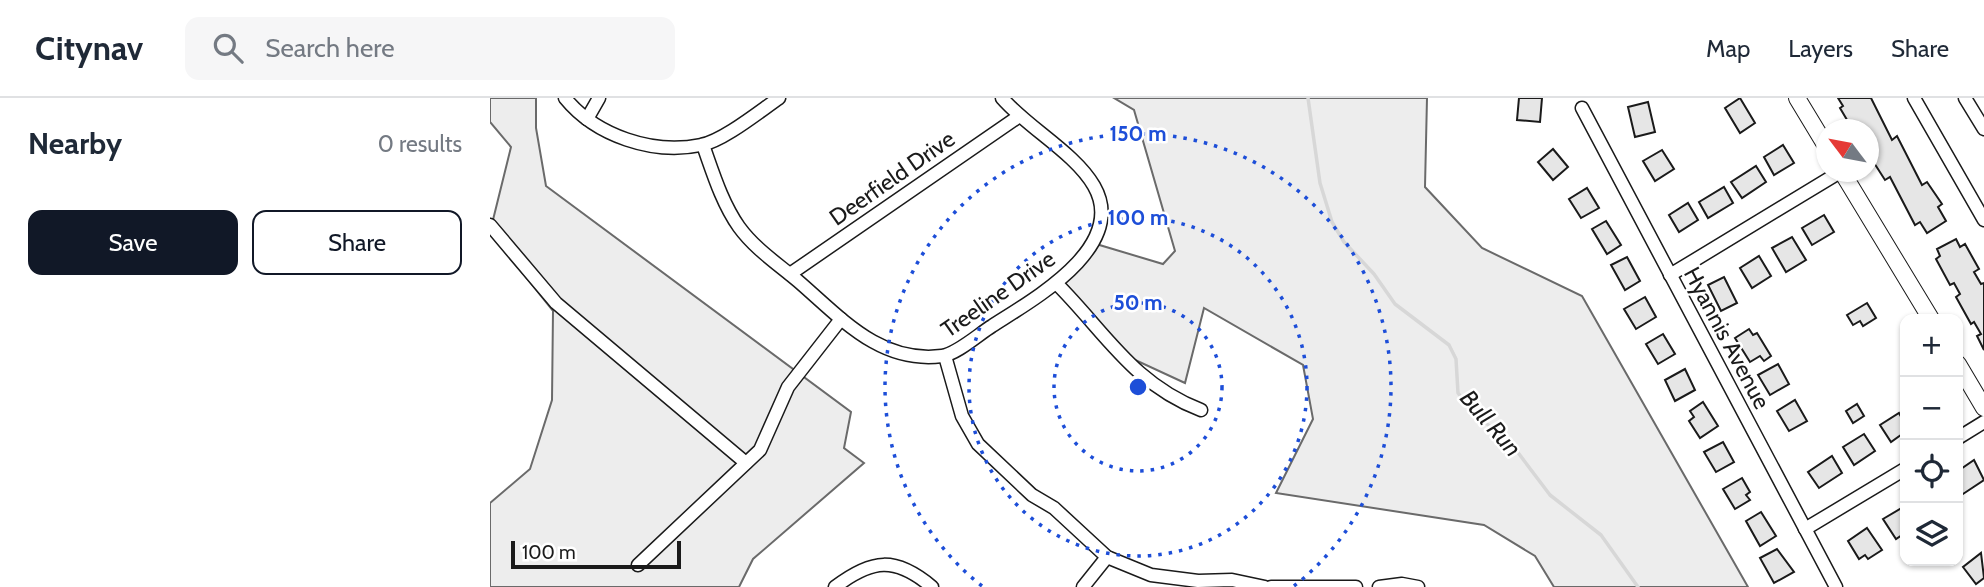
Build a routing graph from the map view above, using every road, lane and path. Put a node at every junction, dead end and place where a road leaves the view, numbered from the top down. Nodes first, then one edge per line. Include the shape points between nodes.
1 (565, 98) edge
2 (599, 98) edge
3 (779, 98) edge
4 (1002, 98) edge
5 (1797, 98) edge
6 (1914, 98) edge
7 (1965, 98) edge
8 (1582, 108) dead end
9 (1018, 117) junction
10 (587, 119) junction
11 (1816, 129) edge
12 (1984, 129) edge
13 (703, 145) junction
14 (1824, 182) edge
15 (1847, 182) edge
16 (1984, 220) edge
17 (490, 225) edge
18 (790, 274) junction
19 (1670, 275) junction
20 (1057, 284) junction
21 (1928, 314) edge
22 (841, 319) junction
23 (944, 356) junction
24 (1963, 372) edge
25 (1984, 408) edge
26 (1201, 410) dead end
27 (1984, 422) edge
28 (1963, 435) edge
29 (746, 463) junction
30 (1900, 472) edge
31 (1805, 529) junction
32 (1107, 557) junction
33 (638, 565) dead end
34 (835, 587) edge
35 (932, 587) edge
36 (1083, 587) edge
37 (1265, 587) edge
38 (1271, 587) edge
39 (1356, 587) edge
40 (1380, 587) edge
41 (1418, 587) edge
42 (1836, 587) edge

1 - 10 street
2 - 10 street
3 - 13 street
4 - 9 street, Treeline Drive
5 - 11 main road
6 - 16 street
7 - 12 street
8 - 19 street, Hyannis Avenue
9 - 18 street, Deerfield Drive
9 - 20 street, Treeline Drive via 1094,186 1100,209 1100,225 1088,248
10 - 13 street via 648,146
13 - 18 street, Treeline Drive via 740,228
14 - 19 street
15 - 21 main road
17 - 29 street via 555,303
18 - 22 street, Treeline Drive
19 - 31 street, Hyannis Avenue
20 - 23 street, Treeline Drive
20 - 26 street via 1142,376 1180,402
22 - 23 street, Treeline Drive via 891,352
22 - 29 street via 788,387 760,450
23 - 32 street via 962,416 978,444
24 - 25 main road
27 - 28 street
29 - 33 street
30 - 31 street
31 - 42 street, Hyannis Avenue
32 - 36 street
32 - 37 street via 1152,575
34 - 35 street via 855,572 889,564
38 - 39 street
40 - 41 street

